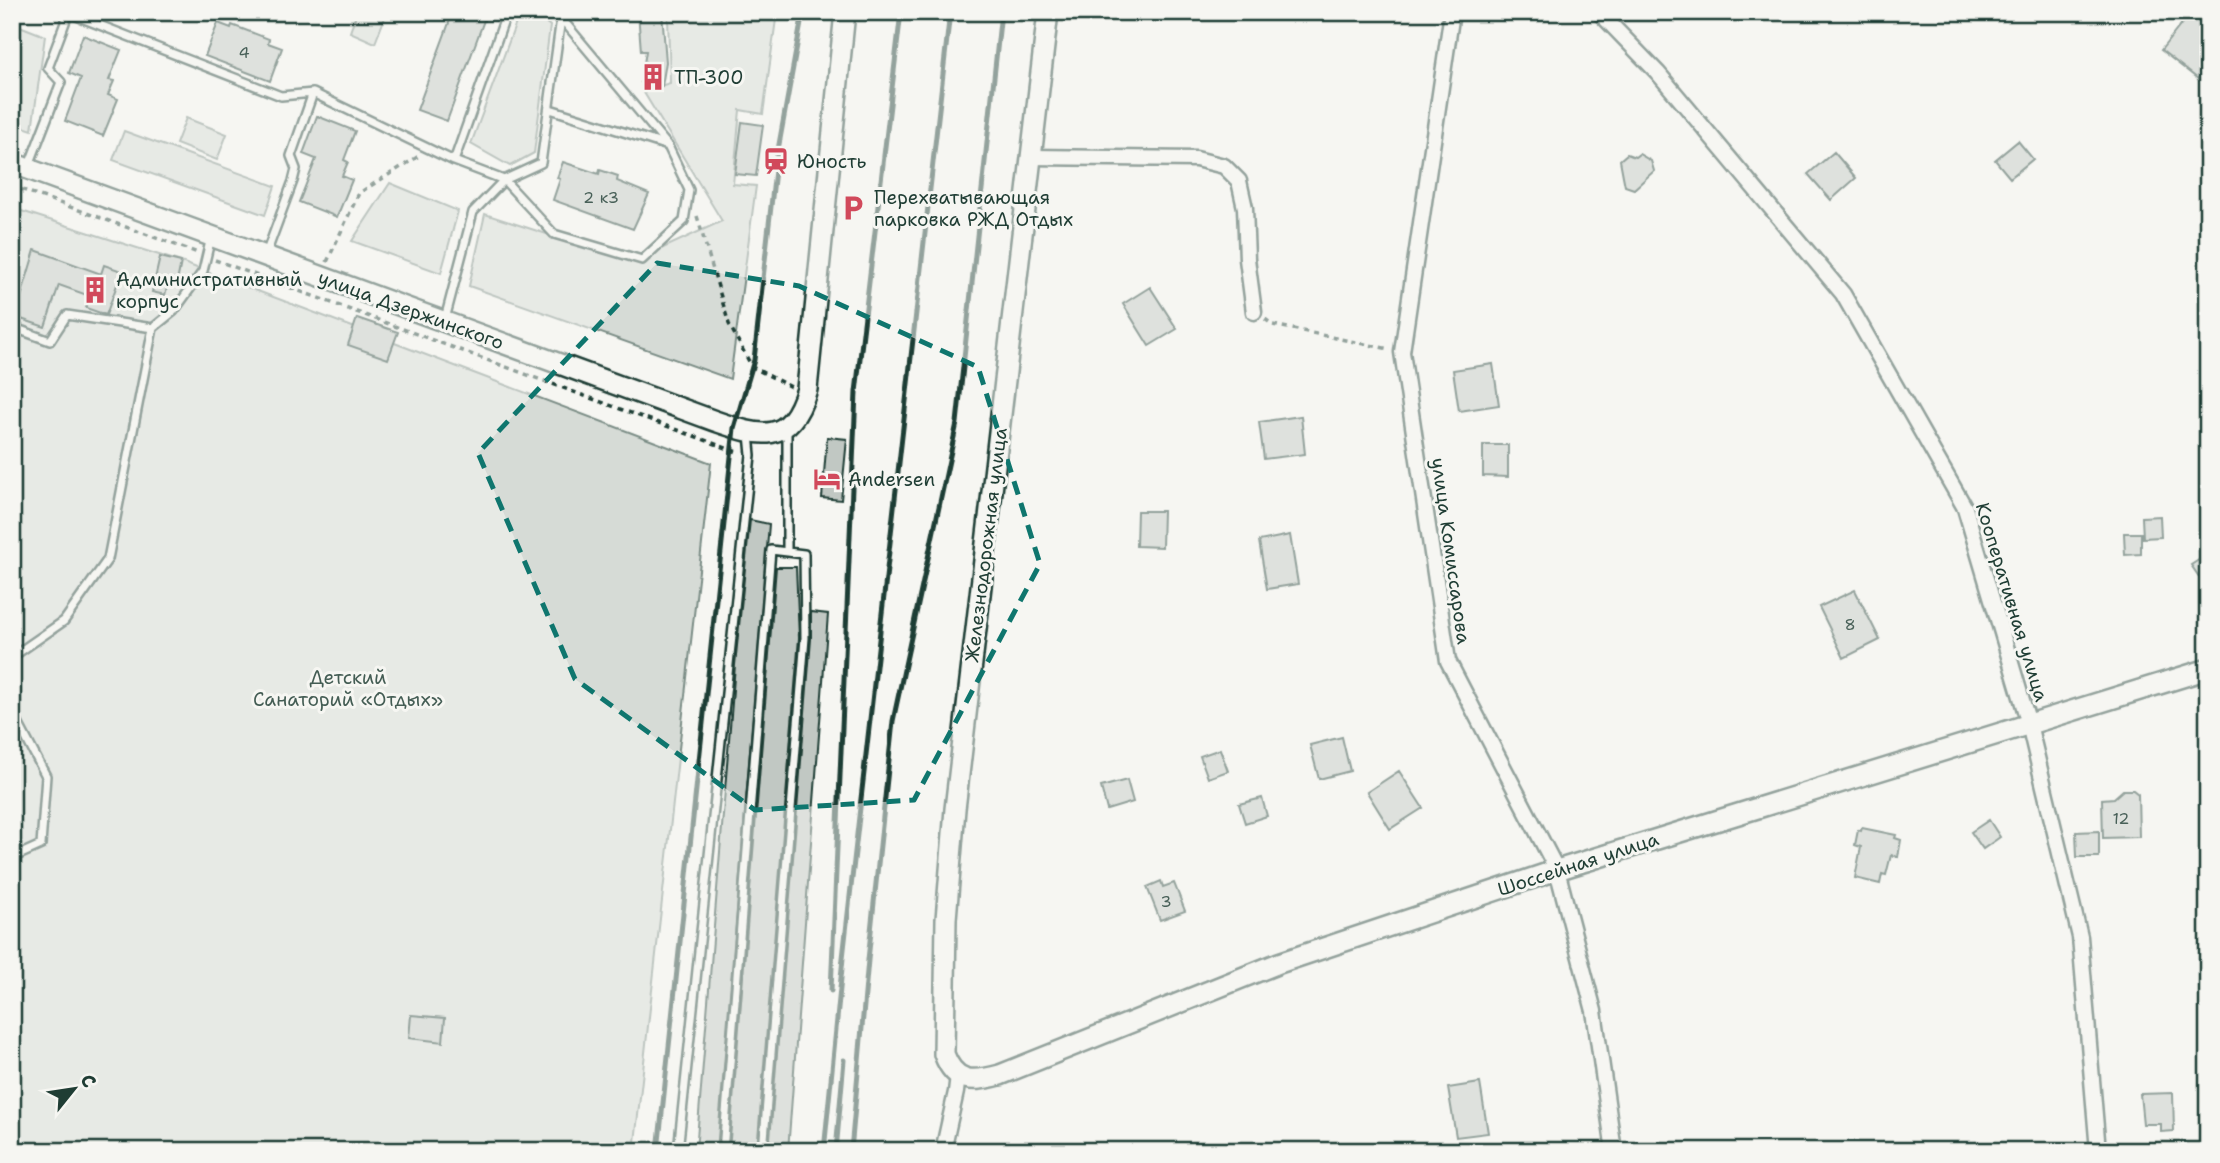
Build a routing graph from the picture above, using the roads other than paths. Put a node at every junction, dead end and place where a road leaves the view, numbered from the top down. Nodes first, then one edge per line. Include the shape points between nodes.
1 (507, 12) edge
2 (552, 12) edge
3 (845, 12) edge
4 (1048, 12) edge
5 (1452, 12) edge
6 (1599, 12) edge
7 (68, 13) edge
8 (561, 18) junction
9 (313, 93) junction
10 (550, 109) junction
11 (668, 146) junction
12 (1031, 157) junction
13 (454, 162) junction
14 (20, 166) edge
15 (504, 180) junction
16 (211, 237) junction
17 (265, 257) junction
18 (1254, 312) road end
19 (444, 322) junction
20 (12, 327) edge
21 (153, 328) junction
22 (787, 426) junction
23 (750, 433) junction
24 (787, 552) junction
25 (12, 657) edge
26 (2208, 669) edge
27 (12, 685) edge
28 (2029, 724) junction
29 (12, 858) edge
30 (1557, 870) junction
31 (958, 1075) junction
32 (677, 1151) edge
33 (723, 1151) edge
34 (763, 1151) edge
35 (943, 1151) edge
36 (1614, 1151) edge
37 (2098, 1151) edge

1 - 13 lane
2 - 8 lane
3 - 22 street via 797,394
4 - 12 street, Железнодорожная улица
5 - 30 street, улица Комиссарова via 1402,352 1448,660
6 - 28 street, Кооперативная улица via 1658,73 1843,294 1965,508
7 - 9 lane via 281,96
7 - 14 lane via 48,68 61,82
8 - 10 lane
8 - 11 lane
9 - 13 lane
9 - 17 lane via 291,156 296,169 293,181
10 - 11 lane
10 - 15 lane via 541,163
11 - 15 lane via 689,191 684,221 642,260 555,234
12 - 18 street via 1196,159 1224,166 1238,181 1245,208
12 - 31 street, Железнодорожная улица via 946,919 944,1054
13 - 15 lane
14 - 16 street, улица Дзержинского
15 - 19 lane via 474,212
16 - 17 street, улица Дзержинского
16 - 21 lane via 203,271 174,311
17 - 19 street, улица Дзержинского
19 - 23 street, улица Дзержинского
20 - 21 lane via 50,341 67,315
21 - 25 lane via 108,559 64,621
22 - 23 street, улица Дзержинского via 764,435
22 - 24 lane
23 - 32 lane
24 - 33 lane via 771,550
24 - 34 lane via 804,554 805,638
26 - 28 street, Шоссейная улица
27 - 29 lane via 16,690 15,717 46,776 41,845
28 - 30 street, Шоссейная улица
28 - 37 street, Кооперативная улица via 2080,937
30 - 31 street, Шоссейная улица via 1279,963 1000,1074 972,1080
30 - 36 street, улица Комиссарова via 1594,1011
31 - 35 street

